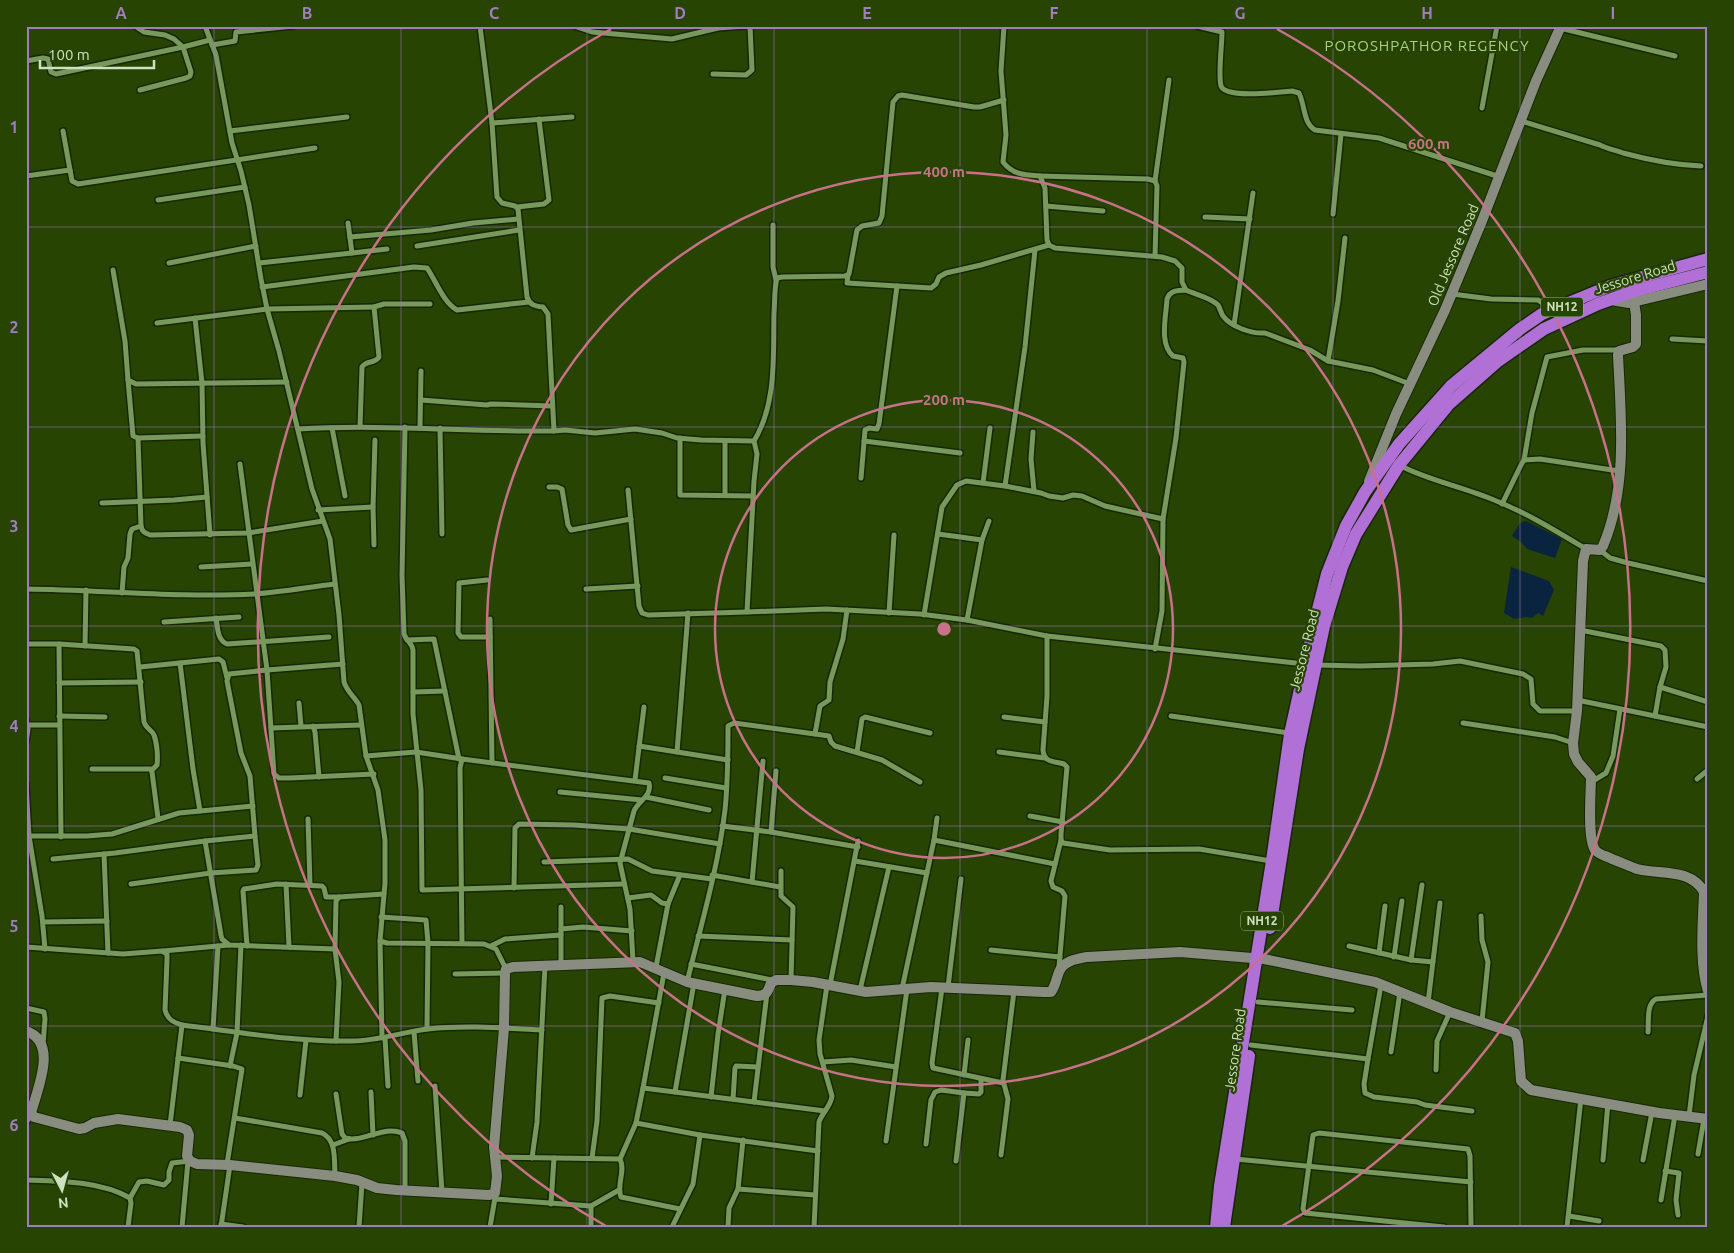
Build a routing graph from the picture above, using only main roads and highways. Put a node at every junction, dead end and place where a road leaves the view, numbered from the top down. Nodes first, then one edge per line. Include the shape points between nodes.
1 (1708, 260) edge
2 (1708, 272) edge
3 (1444, 401) junction
4 (1320, 622) junction
5 (1310, 664) junction
6 (1261, 959) junction
7 (1216, 1227) edge
8 (1224, 1227) edge

1 - 3 highway, NH12 via 1610,286 1542,314 1502,342
2 - 3 highway, Jessore Road / NH12 via 1610,300 1544,328
3 - 4 highway, Jessore Road / NH12 via 1356,534
3 - 4 highway, NH12 via 1384,456 1344,531 1327,574
4 - 5 highway, Jessore Road / NH12
5 - 6 highway, Jessore Road / NH12
5 - 6 highway, Jessore Road / NH12 via 1290,734
6 - 7 highway, Jessore Road / NH12 via 1220,1186
6 - 8 highway, Jessore Road / NH12 via 1258,1002

